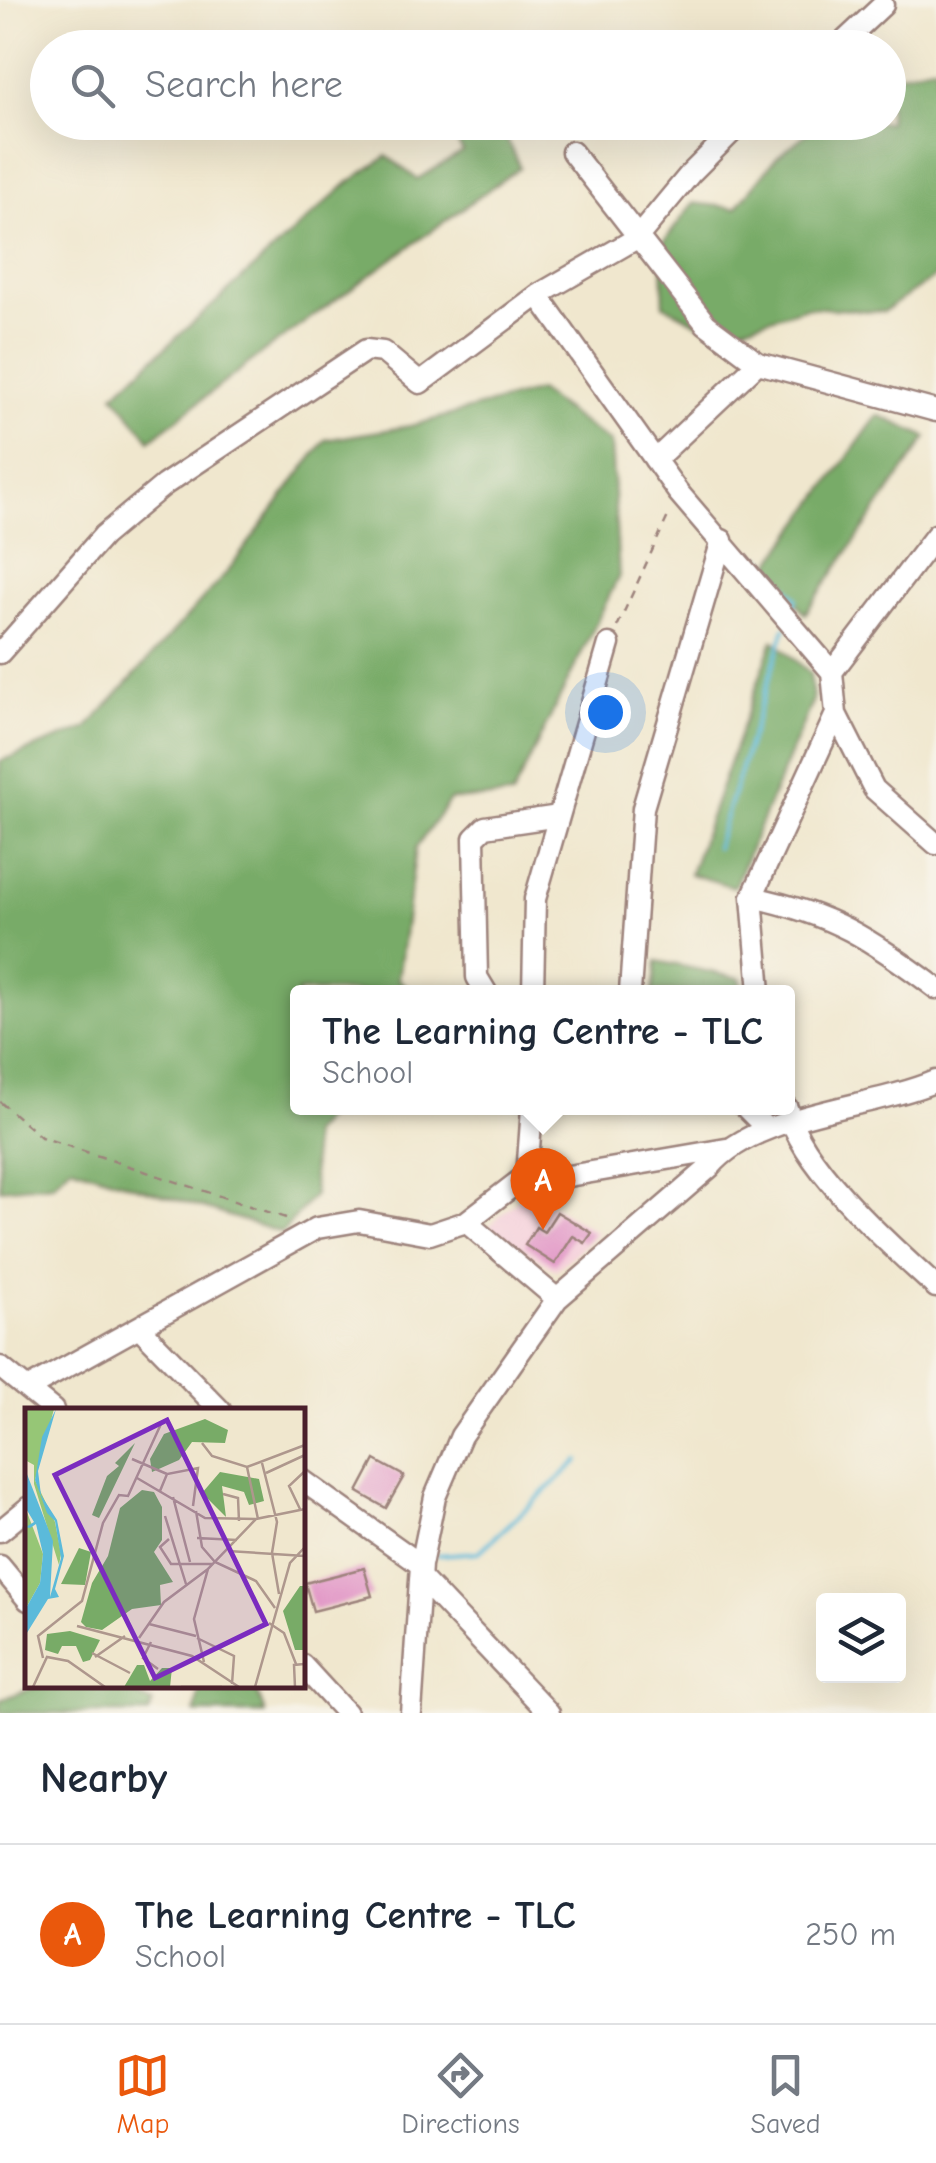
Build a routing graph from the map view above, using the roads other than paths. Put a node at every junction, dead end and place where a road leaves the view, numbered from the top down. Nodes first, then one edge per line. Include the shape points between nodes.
1 (883, 5) dead end
2 (856, 30) edge
3 (724, 140) edge
4 (572, 152) dead end
5 (637, 238) junction
6 (538, 295) junction
7 (758, 363) junction
8 (936, 411) edge
9 (655, 460) junction
10 (936, 535) edge
11 (722, 540) junction
12 (609, 644) road end
13 (0, 653) edge
14 (832, 672) junction
15 (836, 714) junction
16 (559, 816) junction
17 (936, 844) edge
18 (752, 897) junction
19 (482, 985) edge
20 (533, 985) edge
21 (630, 985) edge
22 (759, 985) edge
23 (936, 988) edge
24 (931, 1090) edge
25 (531, 1115) edge
26 (753, 1115) edge
27 (795, 1115) edge
28 (789, 1116) edge
29 (767, 1129) junction
30 (726, 1149) junction
31 (527, 1175) junction
32 (466, 1222) junction
33 (936, 1288) edge
34 (558, 1299) junction
35 (139, 1327) junction
36 (0, 1368) edge
37 (29, 1388) junction
38 (50, 1408) edge
39 (218, 1408) edge
40 (305, 1482) edge
41 (25, 1510) edge
42 (0, 1530) edge
43 (0, 1566) edge
44 (421, 1571) junction
45 (25, 1596) edge
46 (305, 1668) edge
47 (346, 1713) edge
48 (410, 1713) edge
49 (550, 1713) edge

1 - 2 street
3 - 5 street
4 - 5 street
5 - 6 street
5 - 7 street via 706,324
6 - 9 street
6 - 13 street via 420,382 383,352 366,350 179,474 103,536
7 - 8 street
7 - 9 street
9 - 11 street
10 - 14 street
11 - 14 street
11 - 21 street via 643,808
12 - 16 street
14 - 15 street
15 - 17 street via 874,788
15 - 18 street
16 - 19 street via 486,827 474,838
16 - 20 street via 535,898
18 - 22 street
18 - 23 street via 810,909 880,946
24 - 27 street
25 - 31 street
26 - 29 street
28 - 29 street
28 - 33 street via 844,1198
29 - 30 street
30 - 31 street via 545,1180
30 - 34 street
31 - 32 street
32 - 34 street
32 - 35 street via 430,1234 359,1221 317,1228
34 - 44 street via 461,1436 435,1497
35 - 37 street
35 - 39 street
36 - 37 street
37 - 38 street
40 - 44 street
41 - 42 street
43 - 45 street
44 - 48 street
44 - 49 street
46 - 47 street

